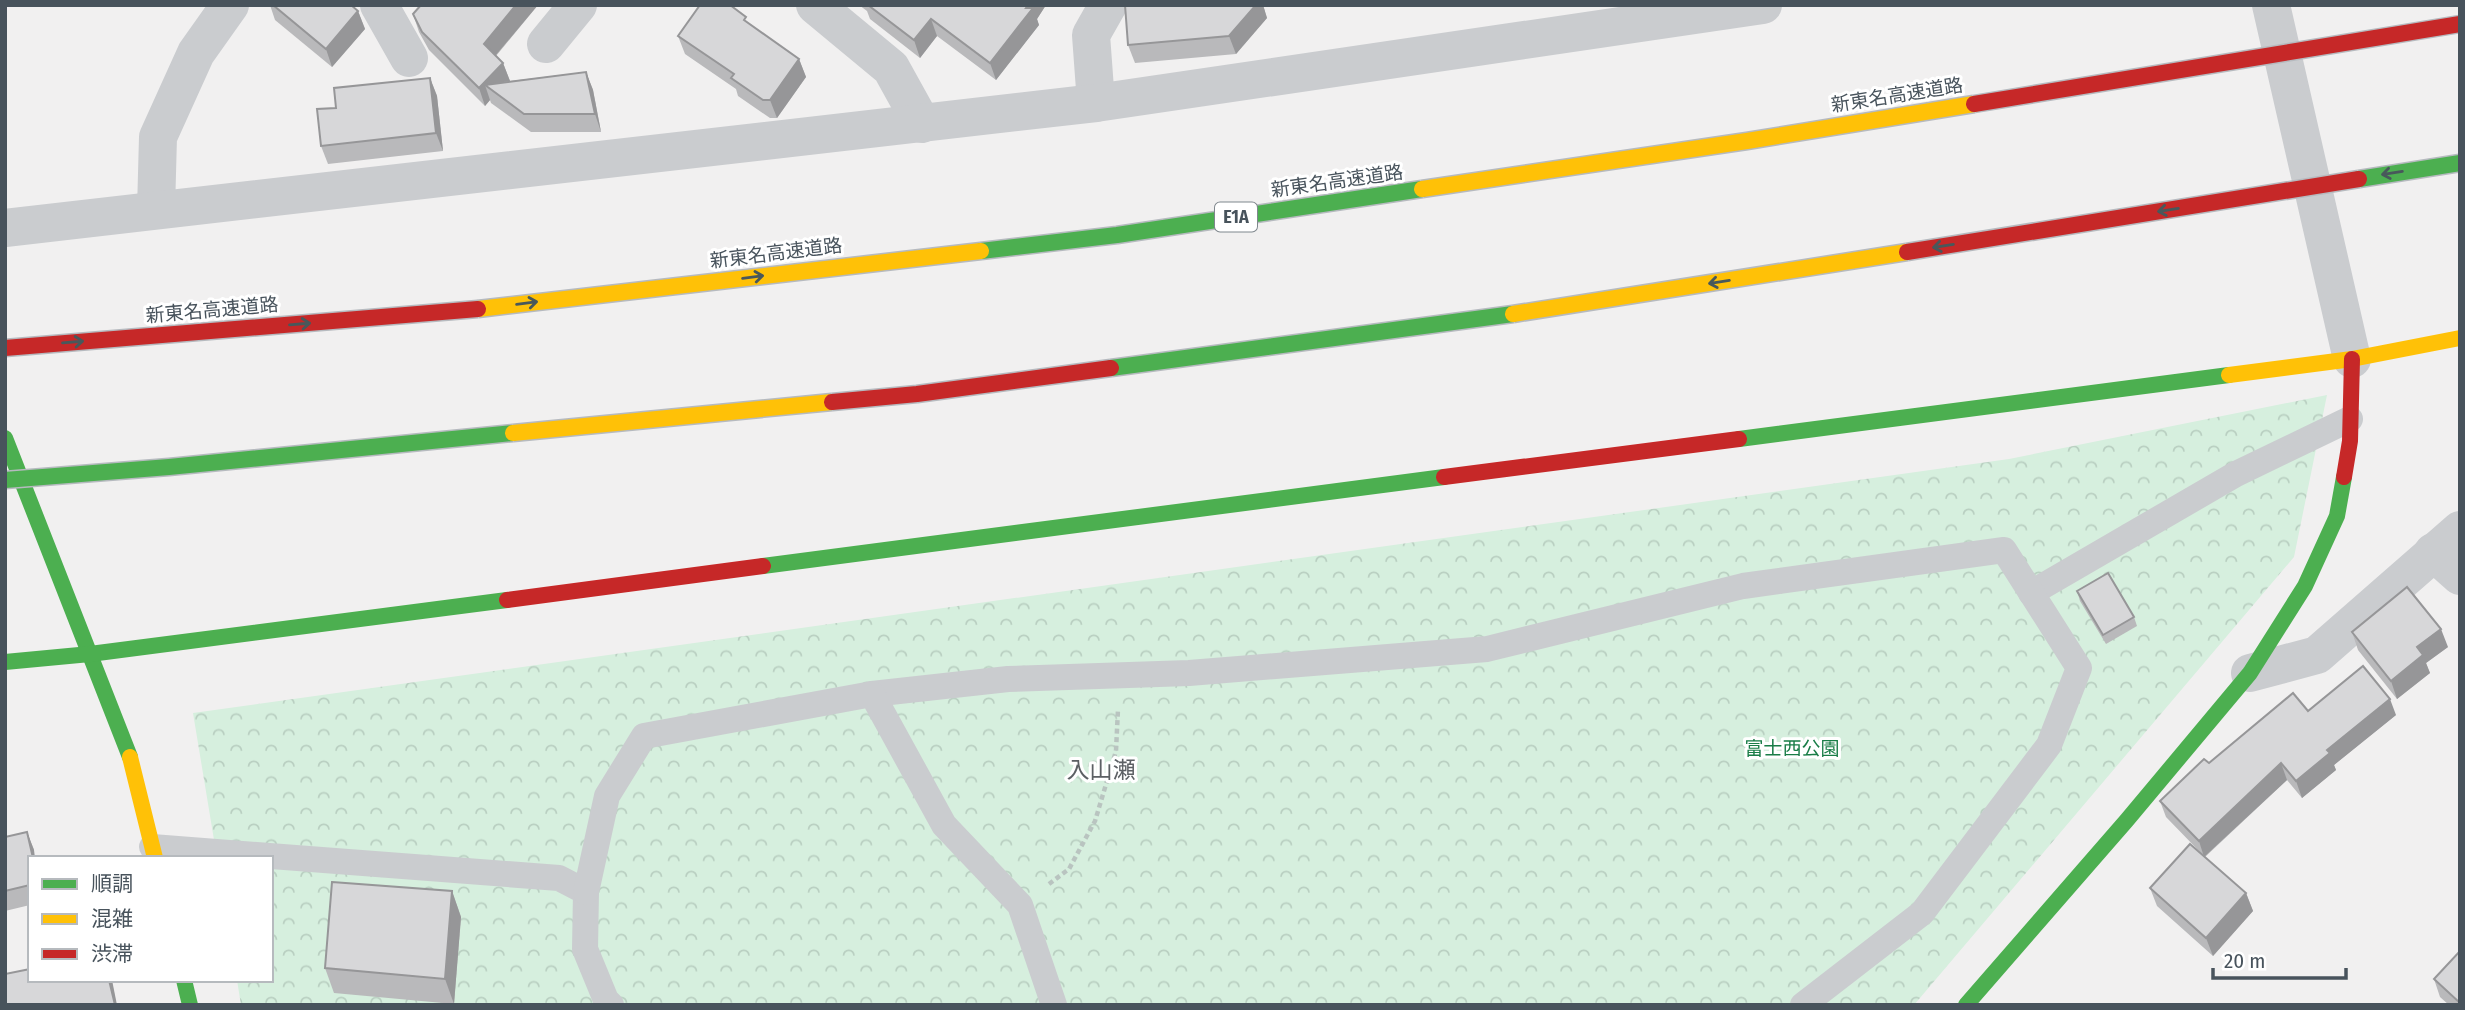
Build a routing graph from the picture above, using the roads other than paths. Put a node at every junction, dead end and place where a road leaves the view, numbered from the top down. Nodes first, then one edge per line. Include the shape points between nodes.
1 (230, 5) edge
2 (379, 5) edge
3 (578, 5) edge
4 (815, 5) edge
5 (1108, 5) edge
6 (1763, 5) edge
7 (2271, 5) edge
8 (2460, 24) edge
9 (546, 44) dead end
10 (409, 58) dead end
11 (1096, 103) junction
12 (922, 124) junction
13 (2460, 163) edge
14 (156, 210) junction
15 (5, 228) edge
16 (2460, 338) edge
17 (5, 348) edge
18 (2352, 359) junction
19 (2350, 419) junction
20 (5, 439) edge
21 (5, 480) edge
22 (2451, 553) edge
23 (2031, 593) junction
24 (90, 654) junction
25 (5, 662) edge
26 (2250, 673) junction
27 (872, 694) junction
28 (153, 852) edge
29 (215, 856) edge
30 (273, 860) edge
31 (586, 892) junction
32 (184, 982) edge
33 (190, 1005) edge
34 (611, 1005) edge
35 (1054, 1005) edge
36 (1803, 1005) edge
37 (1966, 1005) edge

1 - 14 street via 196,53 159,137
2 - 10 street
3 - 9 street
4 - 12 street via 891,68
5 - 11 street via 1091,35
6 - 11 street
7 - 18 street
17 -> 8 main road, 新東名高速道路 / E1A, bridge via 468,310 1117,235 1746,141
11 - 12 street
12 - 14 street
13 -> 21 main road, bridge via 1572,306 917,394
14 - 15 street
16 - 18 main road
18 - 19 main road
18 - 24 main road
19 - 23 lane via 2236,474
19 - 26 main road via 2337,516 2305,586
20 - 24 main road
22 - 26 street via 2317,655
23 - 27 lane via 2004,550 1743,586 1487,649 1189,673 1008,679
23 - 36 lane via 2079,668 2049,745 1922,913
24 - 25 main road
24 - 28 main road via 131,759
26 - 37 main road
27 - 31 lane via 644,736 607,796
27 - 35 lane via 944,825 1020,905
28 - 29 lane
30 - 31 lane via 559,878
31 - 34 lane via 585,949
32 - 33 main road

